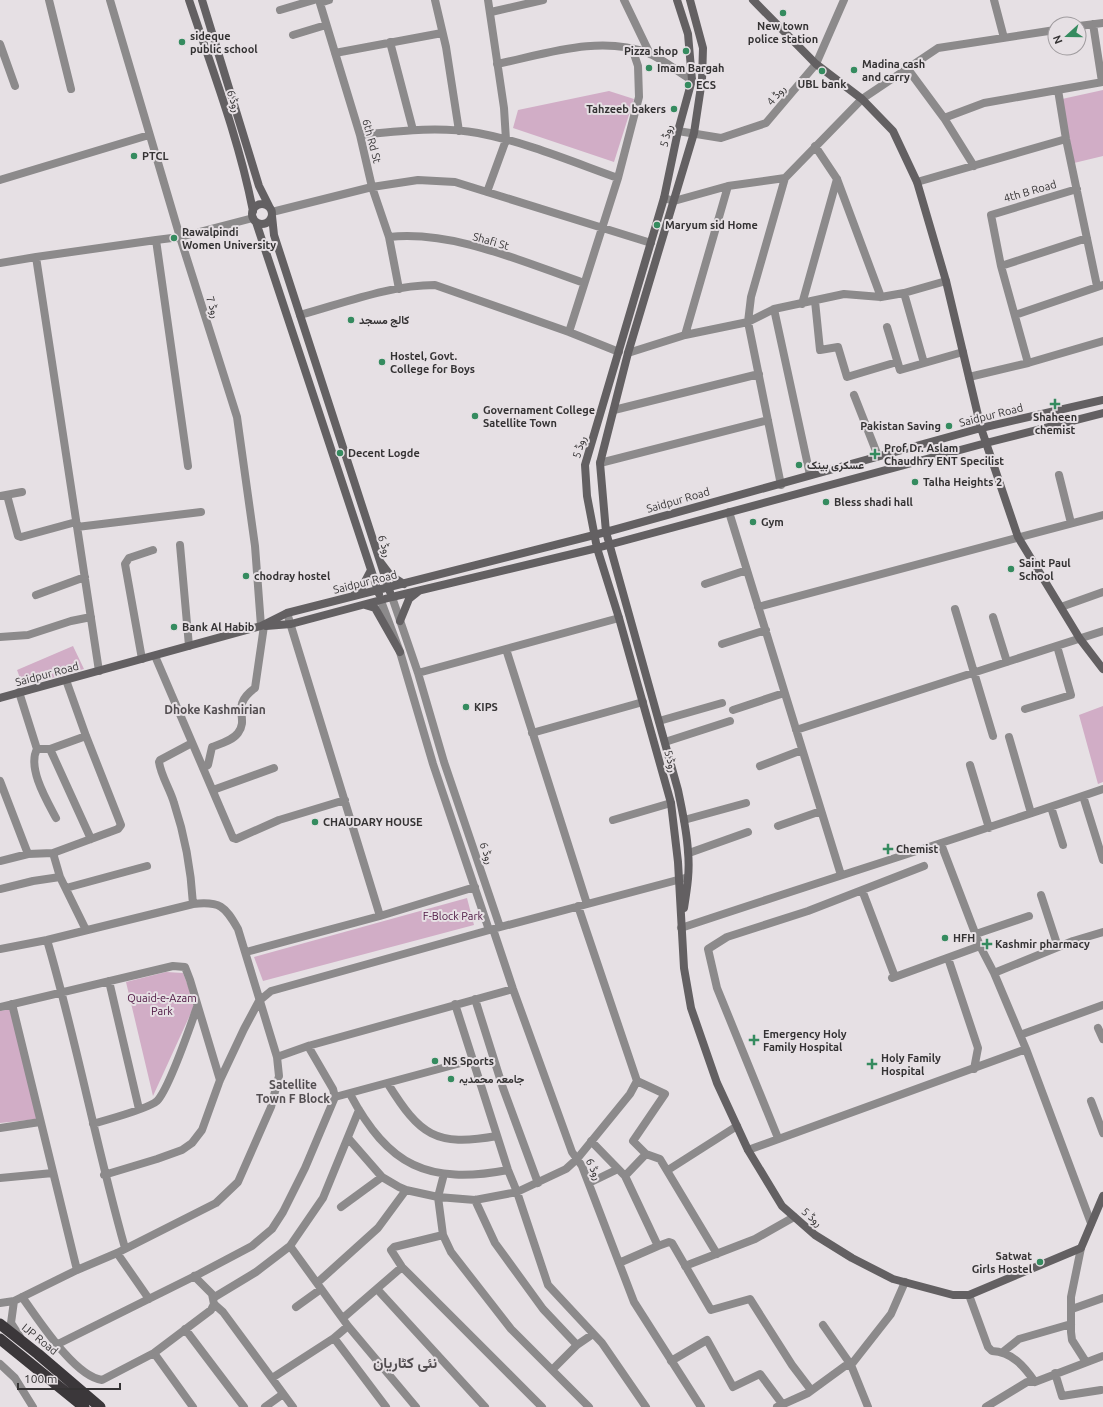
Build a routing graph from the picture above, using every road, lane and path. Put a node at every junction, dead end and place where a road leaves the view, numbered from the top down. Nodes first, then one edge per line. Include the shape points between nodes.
1 (49, 0) edge
2 (110, 0) edge
3 (189, 0) edge
4 (202, 0) edge
5 (329, 0) edge
6 (436, 0) edge
7 (488, 0) edge
8 (543, 0) edge
9 (624, 0) edge
10 (677, 0) edge
11 (753, 0) edge
12 (844, 0) edge
13 (994, 0) edge
14 (318, 1) edge
15 (692, 1) edge
16 (280, 10) dead end
17 (681, 10) junction
18 (491, 12) junction
19 (1103, 23) edge
20 (1093, 24) junction
21 (326, 25) junction
22 (1087, 25) edge
23 (1047, 31) edge
24 (442, 33) junction
25 (293, 35) dead end
26 (1004, 38) junction
27 (390, 42) junction
28 (0, 44) edge
29 (632, 48) junction
30 (335, 53) junction
31 (650, 54) junction
32 (497, 64) junction
33 (816, 64) junction
34 (907, 68) junction
35 (692, 80) junction
36 (1102, 82) edge
37 (15, 86) dead end
38 (71, 89) dead end
39 (1058, 90) junction
40 (862, 99) junction
41 (944, 118) junction
42 (413, 130) junction
43 (459, 131) junction
44 (678, 131) junction
45 (694, 133) junction
46 (150, 135) junction
47 (360, 135) junction
48 (1066, 139) junction
49 (506, 140) junction
50 (815, 146) junction
51 (974, 166) junction
52 (618, 178) junction
53 (785, 178) junction
54 (837, 179) junction
55 (0, 180) edge
56 (917, 182) junction
57 (728, 186) junction
58 (372, 187) junction
59 (1077, 189) junction
60 (488, 192) junction
61 (664, 198) junction
62 (674, 201) junction
63 (271, 211) junction
64 (254, 217) junction
65 (603, 229) junction
66 (180, 237) junction
67 (389, 237) junction
68 (1087, 238) junction
69 (156, 240) junction
70 (651, 243) junction
71 (36, 257) junction
72 (0, 264) edge
73 (1001, 266) junction
74 (946, 281) junction
75 (584, 283) junction
76 (1100, 286) edge
77 (399, 289) junction
78 (904, 293) junction
79 (881, 297) junction
80 (815, 301) junction
81 (802, 304) junction
82 (774, 309) junction
83 (300, 315) junction
84 (1015, 315) junction
85 (748, 322) junction
86 (887, 327) dead end
87 (569, 332) junction
88 (685, 335) junction
89 (1103, 341) edge
90 (619, 352) junction
91 (963, 352) junction
92 (628, 353) junction
93 (898, 362) junction
94 (924, 363) junction
95 (1028, 363) junction
96 (758, 374) junction
97 (969, 377) junction
98 (854, 394) dead end
99 (1103, 400) edge
100 (614, 410) junction
101 (1103, 413) edge
102 (768, 420) junction
103 (981, 428) junction
104 (986, 443) junction
105 (878, 456) junction
106 (600, 462) junction
107 (188, 466) dead end
108 (810, 475) junction
109 (1059, 475) dead end
110 (781, 484) junction
111 (22, 492) dead end
112 (3, 495) edge
113 (201, 512) dead end
114 (729, 512) junction
115 (1103, 514) edge
116 (1071, 523) junction
117 (76, 525) junction
118 (606, 532) junction
119 (593, 535) junction
120 (1018, 537) junction
121 (611, 544) junction
122 (180, 545) dead end
123 (597, 548) junction
124 (153, 550) dead end
125 (377, 558) junction
126 (371, 570) junction
127 (747, 570) junction
128 (85, 577) junction
129 (404, 584) junction
130 (705, 584) dead end
131 (387, 588) junction
132 (378, 590) junction
133 (421, 590) junction
134 (1103, 592) edge
135 (36, 595) dead end
136 (352, 596) junction
137 (392, 597) junction
138 (381, 601) junction
139 (365, 605) junction
140 (758, 607) junction
141 (1061, 607) junction
142 (955, 609) dead end
143 (287, 613) junction
144 (91, 617) junction
145 (619, 618) junction
146 (993, 618) dead end
147 (400, 622) junction
148 (291, 624) junction
149 (262, 626) junction
150 (766, 630) junction
151 (1103, 631) edge
152 (0, 637) edge
153 (1080, 639) junction
154 (722, 644) dead end
155 (189, 646) junction
156 (1057, 646) junction
157 (506, 650) junction
158 (400, 652) junction
159 (155, 656) junction
160 (142, 659) junction
161 (1007, 662) junction
162 (1103, 669) edge
163 (99, 671) junction
164 (975, 672) junction
165 (418, 673) junction
166 (66, 680) junction
167 (19, 692) junction
168 (784, 693) junction
169 (0, 698) edge
170 (643, 702) junction
171 (722, 703) dead end
172 (1025, 709) dead end
173 (733, 710) dead end
174 (659, 721) junction
175 (730, 721) dead end
176 (796, 730) junction
177 (532, 732) junction
178 (86, 736) junction
179 (993, 736) dead end
180 (1008, 737) dead end
181 (665, 742) junction
182 (192, 743) junction
183 (37, 749) junction
184 (50, 749) junction
185 (802, 750) junction
186 (444, 762) junction
187 (434, 764) junction
188 (970, 765) dead end
189 (760, 766) dead end
190 (203, 768) junction
191 (274, 768) dead end
192 (0, 781) edge
193 (1103, 789) edge
194 (213, 790) junction
195 (1083, 796) junction
196 (345, 800) junction
197 (671, 802) junction
198 (746, 803) dead end
199 (1051, 807) junction
200 (821, 811) junction
201 (1032, 813) junction
202 (56, 818) dead end
203 (613, 820) dead end
204 (684, 820) junction
205 (778, 826) dead end
206 (989, 828) junction
207 (748, 832) dead end
208 (91, 839) junction
209 (941, 844) junction
210 (1063, 845) dead end
211 (53, 853) junction
212 (688, 853) junction
213 (28, 854) junction
214 (1103, 860) edge
215 (0, 861) edge
216 (479, 864) junction
217 (147, 866) dead end
218 (468, 866) junction
219 (924, 866) dead end
220 (841, 875) junction
221 (60, 877) junction
222 (688, 877) junction
223 (679, 880) junction
224 (475, 887) junction
225 (66, 888) junction
226 (0, 889) edge
227 (862, 890) junction
228 (1041, 895) dead end
229 (193, 904) junction
230 (586, 904) junction
231 (578, 906) junction
232 (380, 916) junction
233 (1029, 916) dead end
234 (494, 928) junction
235 (681, 928) junction
236 (86, 930) junction
237 (1103, 932) edge
238 (976, 934) junction
239 (47, 940) junction
240 (980, 946) junction
241 (1058, 947) junction
242 (0, 949) edge
243 (246, 952) junction
244 (948, 958) junction
245 (994, 973) junction
246 (109, 981) junction
247 (513, 989) junction
248 (62, 992) junction
249 (475, 999) junction
250 (259, 1001) junction
251 (12, 1004) junction
252 (455, 1004) junction
253 (1103, 1005) edge
254 (0, 1007) edge
255 (197, 1007) junction
256 (1098, 1028) dead end
257 (1020, 1035) junction
258 (1103, 1039) edge
259 (308, 1046) junction
260 (1026, 1049) junction
261 (277, 1057) junction
262 (472, 1060) junction
263 (974, 1069) junction
264 (220, 1080) junction
265 (637, 1081) junction
266 (388, 1084) junction
267 (350, 1094) junction
268 (335, 1097) junction
269 (1091, 1101) dead end
270 (139, 1109) junction
271 (359, 1110) junction
272 (40, 1122) junction
273 (93, 1124) junction
274 (737, 1126) junction
275 (0, 1128) edge
276 (1103, 1133) edge
277 (497, 1136) junction
278 (348, 1138) junction
279 (778, 1138) junction
280 (591, 1141) junction
281 (748, 1150) junction
282 (646, 1154) junction
283 (577, 1158) junction
284 (618, 1169) junction
285 (508, 1170) junction
286 (668, 1170) junction
287 (53, 1173) junction
288 (444, 1174) junction
289 (104, 1175) junction
290 (0, 1176) edge
291 (625, 1176) junction
292 (382, 1177) junction
293 (538, 1182) junction
294 (589, 1183) junction
295 (406, 1190) junction
296 (517, 1192) junction
297 (438, 1197) junction
298 (1103, 1198) edge
299 (475, 1200) junction
300 (341, 1207) dead end
301 (794, 1217) junction
302 (1091, 1223) junction
303 (443, 1235) junction
304 (290, 1246) junction
305 (658, 1246) junction
306 (125, 1248) junction
307 (1081, 1248) junction
308 (117, 1253) junction
309 (717, 1254) junction
310 (619, 1263) junction
311 (685, 1266) junction
312 (402, 1267) junction
313 (77, 1270) junction
314 (194, 1276) junction
315 (906, 1282) junction
316 (319, 1286) junction
317 (378, 1288) junction
318 (969, 1294) junction
319 (22, 1297) junction
320 (1103, 1298) edge
321 (149, 1299) junction
322 (14, 1301) junction
323 (213, 1301) junction
324 (0, 1303) edge
325 (296, 1307) dead end
326 (1072, 1309) junction
327 (343, 1318) junction
328 (0, 1324) edge
329 (1071, 1324) junction
330 (823, 1325) dead end
331 (348, 1326) junction
332 (185, 1329) junction
333 (593, 1334) junction
334 (334, 1338) junction
335 (0, 1339) edge
336 (23, 1342) junction
337 (58, 1344) junction
338 (577, 1345) junction
339 (1004, 1351) junction
340 (154, 1353) junction
341 (1103, 1356) edge
342 (671, 1361) junction
343 (1086, 1362) junction
344 (0, 1364) edge
345 (850, 1365) junction
346 (552, 1370) junction
347 (1056, 1373) junction
348 (272, 1378) junction
349 (1035, 1382) junction
350 (811, 1390) junction
351 (1101, 1390) dead end
352 (283, 1394) junction
353 (793, 1404) edge
354 (780, 1406) edge
355 (33, 1407) edge
356 (84, 1407) edge
357 (100, 1407) edge
358 (193, 1407) edge
359 (244, 1407) edge
360 (265, 1407) edge
361 (293, 1407) edge
362 (386, 1407) edge
363 (416, 1407) edge
364 (485, 1407) edge
365 (542, 1407) edge
366 (589, 1407) edge
367 (646, 1407) edge
368 (701, 1407) edge
369 (868, 1407) edge
370 (986, 1407) edge

1 - 38 street
2 - 46 street, روڈ 7
3 - 64 main road, روڈ 6 via 229,119
4 - 63 main road, روڈ 6 via 259,186
5 - 14 street
6 - 24 street
7 - 18 street
8 - 18 street
9 - 31 street
10 - 17 main road, روڈ 5
11 - 33 main road
12 - 33 street, روڈ 4
13 - 26 street
14 - 16 street
14 - 21 street, 6th Rd St
15 - 17 main road
15 - 45 main road, روڈ 5 via 704,48
17 - 35 main road, روڈ 5 via 688,34
18 - 32 street
19 - 20 street
20 - 22 street
20 - 36 street
21 - 25 street
21 - 30 street, 6th Rd St
23 - 26 street
24 - 27 street
24 - 43 street
26 - 34 street via 938,48
27 - 30 street
27 - 42 street
28 - 37 street
29 - 31 street
29 - 32 street via 614,45 587,46
29 - 52 street via 638,66 639,97
30 - 47 street, 6th Rd St
31 - 35 street
32 - 49 street
33 - 40 main road
33 - 45 street, روڈ 4 via 766,123 721,138
34 - 40 street
34 - 41 street
35 - 44 main road, روڈ 5
36 - 39 street
39 - 41 street via 984,103
39 - 48 street
40 - 50 street
40 - 56 main road via 892,131
41 - 51 street
42 - 43 street
42 - 47 street
43 - 49 street
44 - 45 street, روڈ 4
44 - 61 main road, روڈ 5
45 - 62 main road, روڈ 5
46 - 55 street
46 - 66 street, روڈ 7
47 - 58 street, 6th Rd St
48 - 51 street
48 - 59 street
49 - 52 street
49 - 60 street
50 - 53 street
50 - 54 street
51 - 56 street
52 - 65 street
53 - 57 street
53 - 85 street via 751,297
54 - 79 street
54 - 81 street
56 - 74 main road
57 - 62 street
57 - 88 street
58 - 60 street via 418,180 455,182
58 - 63 street
58 - 67 street, 6th Rd St
59 - 68 street
59 - 73 street, 4th B Road via 991,215
60 - 65 street
61 - 62 street
61 - 70 main road, روڈ 5
62 - 92 main road, روڈ 5
63 - 64 main road via 260,204
63 - 64 main road via 271,220 265,224
63 - 83 main road, روڈ 6 via 274,236
64 - 66 street
64 - 126 main road, روڈ 6
65 - 70 street
65 - 75 street
66 - 69 street
66 - 149 street, روڈ 7 via 237,417 255,546
67 - 75 street, Shafi St via 426,236 454,242 494,252
67 - 77 street, 6th Rd St
68 - 73 street
68 - 76 street
69 - 71 street
69 - 107 street
70 - 90 main road, روڈ 5
71 - 72 street
71 - 117 street
73 - 84 street
74 - 78 street
74 - 91 main road
75 - 87 street
76 - 84 street
77 - 83 street
77 - 87 street via 435,285
78 - 79 street
78 - 94 street
79 - 80 street via 844,294
80 - 81 street
80 - 93 street via 820,350 838,347 848,377
81 - 82 street
82 - 85 street
82 - 108 street
83 - 125 main road, روڈ 6
84 - 95 street
85 - 88 street
85 - 96 street
86 - 93 street
87 - 90 street
88 - 92 street
89 - 95 street
90 - 119 main road, روڈ 5 via 585,465
91 - 94 street
91 - 97 main road
92 - 100 main road, روڈ 5
93 - 94 street via 900,370
95 - 97 street
96 - 100 street
96 - 102 street
97 - 103 main road
98 - 105 street
99 - 103 main road, Saidpur Road
100 - 106 main road, روڈ 5
101 - 104 main road, Saidpur Road
102 - 106 street
102 - 110 street
103 - 104 main road
103 - 105 main road, Saidpur Road
104 - 114 main road, Saidpur Road
104 - 120 main road
105 - 108 main road, Saidpur Road
106 - 118 main road, روڈ 5
108 - 110 main road, Saidpur Road
109 - 116 street
110 - 118 main road, Saidpur Road
111 - 112 street
112 - 117 street via 18,536
113 - 117 street
114 - 121 main road, Saidpur Road
114 - 127 street
115 - 116 street
116 - 120 street
117 - 128 street
118 - 119 main road, Saidpur Road
118 - 121 main road, روڈ 5
119 - 123 main road, روڈ 5
119 - 129 main road, Saidpur Road
120 - 140 street
120 - 141 main road
121 - 123 main road, Saidpur Road
121 - 174 main road, روڈ 5
122 - 155 street
123 - 133 main road, Saidpur Road
123 - 145 main road, روڈ 5
124 - 160 street via 129,558 125,562
125 - 129 main road via 390,575
125 - 131 main road, روڈ 6
126 - 132 main road, روڈ 6
126 - 136 main road via 362,587
127 - 130 street
127 - 140 street
128 - 135 street
128 - 144 street
129 - 131 main road, Saidpur Road
131 - 132 main road, Saidpur Road
131 - 137 main road, روڈ 6
132 - 136 main road, Saidpur Road
132 - 138 main road, روڈ 6
133 - 137 main road, Saidpur Road
133 - 147 main road via 409,599
134 - 141 street
136 - 143 main road, Saidpur Road
137 - 138 main road, Saidpur Road
137 - 147 street, روڈ 6
138 - 139 main road, Saidpur Road
138 - 158 street, روڈ 6
139 - 148 main road, Saidpur Road
139 - 158 main road via 375,608
140 - 150 street
141 - 153 main road
142 - 164 street
143 - 148 street
143 - 149 main road, Saidpur Road
144 - 152 street via 28,635
144 - 163 street
145 - 157 street
145 - 170 main road, روڈ 5
146 - 161 street
147 - 165 street, روڈ 6
148 - 149 main road, Saidpur Road
148 - 196 street
149 - 155 main road, Saidpur Road
149 - 190 street, روڈ 7 via 255,688 240,704 241,722 238,733 230,740 212,747 208,765
150 - 154 street
150 - 168 street
151 - 153 street
153 - 156 street
153 - 162 main road
155 - 159 main road, Saidpur Road
156 - 161 street
156 - 172 street via 1071,695
157 - 165 street
157 - 177 street
158 - 187 street, روڈ 6
159 - 160 main road, Saidpur Road
159 - 182 street
160 - 163 main road, Saidpur Road
161 - 164 street
163 - 166 main road, Saidpur Road
164 - 176 street
164 - 179 street
165 - 186 street, روڈ 6
166 - 167 main road, Saidpur Road
166 - 178 street
167 - 169 main road, Saidpur Road
167 - 183 street
168 - 173 street
168 - 176 street
170 - 177 street
170 - 197 main road, روڈ 5
171 - 174 street
174 - 181 main road, روڈ 5
175 - 181 street
176 - 185 street
177 - 230 street
178 - 184 street
178 - 208 street via 121,825 118,829
180 - 201 street
181 - 204 main road, روڈ 5
182 - 190 street
182 - 229 street via 159,762 186,843
183 - 184 street
183 - 202 street via 34,756 39,786
184 - 208 street
185 - 189 street
185 - 200 street
186 - 187 street
186 - 216 street, روڈ 6
187 - 218 street, روڈ 6
188 - 206 street
190 - 194 street
191 - 194 street
192 - 213 street
193 - 195 street
194 - 196 street via 231,836 236,839 279,820
195 - 199 street
195 - 214 street
196 - 232 street
197 - 203 street
197 - 223 main road, روڈ 5
198 - 204 street
199 - 201 street
199 - 210 street
200 - 205 street
200 - 220 street
201 - 206 street
204 - 212 main road, روڈ 5
206 - 209 street
207 - 212 street
208 - 211 street
209 - 220 street
209 - 238 street
211 - 213 street
211 - 221 street
212 - 222 main road, روڈ 5
213 - 215 street
216 - 218 street
216 - 234 street, روڈ 6
217 - 225 street
218 - 224 street, روڈ 6
219 - 227 street
220 - 235 street
221 - 225 street
221 - 226 street
222 - 223 street
222 - 235 main road, روڈ 5
223 - 230 street
223 - 235 main road, روڈ 5
224 - 232 street
224 - 234 street, روڈ 6
225 - 236 street
227 - 244 street via 893,978
227 - 279 street via 808,911 727,937 708,949 717,988
228 - 241 street
229 - 236 street
229 - 243 street via 210,902 228,910
230 - 231 street
231 - 234 street
231 - 265 street
232 - 243 street
233 - 238 street
234 - 247 street, روڈ 6
234 - 250 street via 271,991
235 - 274 main road, روڈ 5 via 691,1008 717,1083
236 - 239 street
237 - 241 street
238 - 240 street
239 - 242 street
239 - 248 street
240 - 244 street
240 - 245 street
241 - 245 street
243 - 250 street
244 - 263 street via 978,1048
245 - 257 street
246 - 248 street
246 - 255 street via 173,966 185,967
246 - 270 street
247 - 249 street
247 - 283 street, روڈ 6 via 572,1152
248 - 251 street
248 - 273 street
249 - 252 street
249 - 293 street via 503,1088
250 - 261 street
250 - 264 street
251 - 254 street
251 - 272 street
252 - 259 street
252 - 262 street
253 - 257 street
255 - 264 street
255 - 270 street via 166,1087 157,1101
256 - 258 street
257 - 260 street
259 - 261 street
259 - 268 street
260 - 263 street
260 - 302 street
261 - 306 street via 279,1076 271,1107 238,1182 216,1203
262 - 266 street
262 - 277 street
263 - 279 street
264 - 289 street via 202,1130 192,1143 182,1150
265 - 280 street via 630,1094
265 - 282 street via 665,1094 633,1141
266 - 267 street via 372,1086
266 - 277 street via 406,1112 422,1128 436,1136 447,1140
267 - 268 street
267 - 271 street
268 - 314 street via 305,1168 272,1229 252,1246
269 - 276 street
270 - 273 street
271 - 278 street
271 - 288 street via 391,1151 408,1163
272 - 275 street
272 - 287 street
273 - 289 street
274 - 281 main road, روڈ 5
274 - 286 street
277 - 285 street
278 - 292 street
278 - 304 street via 323,1198
279 - 281 street
280 - 283 street
280 - 284 street
281 - 301 main road, روڈ 5 via 782,1206
282 - 286 street via 660,1159
282 - 291 street
283 - 293 street via 566,1169
283 - 294 street, روڈ 6
284 - 291 street
284 - 294 street
285 - 288 street via 482,1175
285 - 296 street
286 - 309 street
287 - 290 street
287 - 313 street
288 - 297 street
289 - 306 street
291 - 305 street
292 - 295 street
292 - 300 street
293 - 296 street
294 - 310 street, روڈ 6
295 - 297 street
295 - 316 street via 378,1228
296 - 299 street
296 - 333 street via 548,1285
297 - 299 street
297 - 303 street
298 - 302 main road
299 - 338 street via 495,1243 543,1308
301 - 309 street via 755,1239
301 - 315 main road, روڈ 5 via 815,1235 852,1258
302 - 307 main road
303 - 312 street via 394,1247 392,1253
303 - 346 street via 451,1252 511,1329
304 - 316 street
304 - 323 street
305 - 310 street
305 - 311 street via 671,1241
306 - 308 street
307 - 318 main road, روڈ 5
307 - 326 street via 1071,1297
308 - 313 street
308 - 321 street
309 - 311 street
310 - 342 street, روڈ 6 via 634,1302
311 - 350 street via 711,1310 750,1299
312 - 317 street
312 - 365 street
313 - 319 street
314 - 321 street
314 - 323 street via 212,1294
315 - 318 main road, روڈ 5 via 953,1295
315 - 345 street via 891,1314
316 - 325 street
316 - 327 street
317 - 327 street
317 - 364 street
318 - 339 street via 988,1347 992,1351
319 - 322 street
319 - 337 street
320 - 326 street
321 - 337 street
322 - 324 street
322 - 336 street via 11,1323
323 - 332 street via 210,1310
323 - 348 street
326 - 329 street
327 - 331 street
328 - 336 highway, IJP Road
329 - 339 street via 1019,1339
329 - 343 street via 1072,1340
330 - 345 street
331 - 334 street
331 - 363 street
332 - 340 street
332 - 359 street
333 - 338 street
333 - 367 street
334 - 348 street
334 - 362 street
335 - 356 highway
336 - 357 highway, IJP Road
337 - 340 street via 76,1367 94,1379 102,1380
338 - 346 street
339 - 349 street via 1023,1366
340 - 358 street
341 - 343 street
342 - 354 street via 707,1340 733,1387 760,1374
342 - 368 street, روڈ 6
343 - 347 street
344 - 355 street via 15,1378
345 - 350 street
345 - 369 street
346 - 366 street
347 - 349 street
347 - 351 street via 1062,1396
348 - 352 street
349 - 370 street via 1027,1382
350 - 353 street
352 - 360 street
352 - 361 street
353 - 354 street

